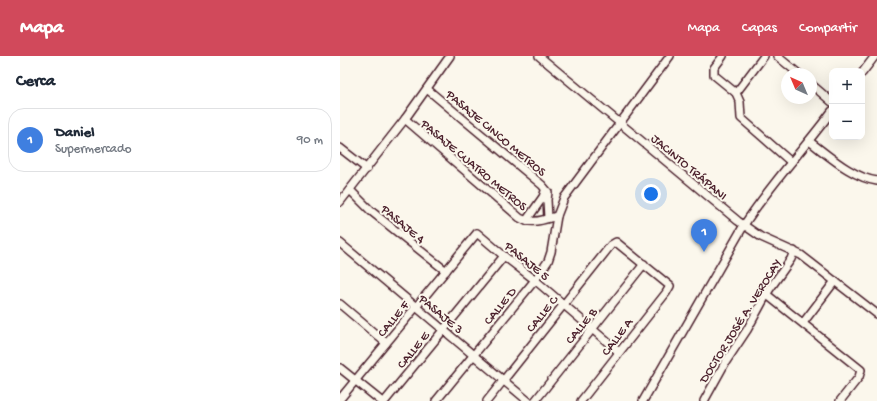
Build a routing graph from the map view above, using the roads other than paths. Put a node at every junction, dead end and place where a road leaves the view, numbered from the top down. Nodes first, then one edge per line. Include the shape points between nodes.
1 (450, 56) edge
2 (539, 56) edge
3 (670, 56) edge
4 (723, 56) edge
5 (764, 56) edge
6 (777, 56) edge
7 (875, 56) edge
8 (792, 68) edge
9 (865, 69) edge
10 (428, 89) junction
11 (817, 89) edge
12 (736, 93) junction
13 (829, 99) edge
14 (829, 115) edge
15 (405, 119) junction
16 (619, 123) junction
17 (809, 141) junction
18 (340, 148) edge
19 (791, 162) junction
20 (367, 169) junction
21 (877, 181) edge
22 (350, 190) junction
23 (545, 190) junction
24 (340, 202) edge
25 (557, 216) junction
26 (548, 218) junction
27 (526, 221) junction
28 (744, 225) junction
29 (477, 233) joint
30 (340, 243) edge
31 (794, 251) junction
32 (504, 256) junction
33 (644, 264) junction
34 (446, 271) junction
35 (535, 280) junction
36 (835, 281) junction
37 (766, 294) junction
38 (340, 304) edge
39 (563, 305) junction
40 (416, 307) junction
41 (875, 310) edge
42 (804, 323) junction
43 (592, 329) junction
44 (443, 330) junction
45 (386, 343) junction
46 (619, 352) junction
47 (473, 355) junction
48 (340, 368) edge
49 (356, 380) junction
50 (504, 381) junction
51 (340, 398) edge
52 (380, 401) edge
53 (385, 401) edge
54 (436, 401) edge
55 (487, 401) edge
56 (528, 401) edge
57 (535, 401) edge
58 (581, 401) edge
59 (643, 401) edge
60 (704, 401) edge
61 (840, 401) edge

1 - 10 street
2 - 16 street, JACINTO TRÁPANI
3 - 16 street, CALLE D
4 - 12 street via 714,68 714,75
5 - 12 street
6 - 8 street
7 - 9 street
10 - 15 street
10 - 23 street, PASAJE CINCO METROS
11 - 13 street
12 - 19 street via 740,102 741,118
14 - 17 street
15 - 20 street
15 - 27 street, PASAJE CUATRO METROS
16 - 25 street, CALLE D via 569,190
16 - 28 street, JACINTO TRÁPANI
17 - 19 street
17 - 21 street via 847,169
18 - 20 street
19 - 28 street via 759,201
20 - 22 street
22 - 24 street
22 - 34 street, PASAJE 4 via 371,211
23 - 26 street, PASAJE CINCO METROS via 548,192
23 - 27 street
25 - 26 street, PASAJE CUATRO METROS
25 - 35 street, CALLE D via 548,262
26 - 27 street, PASAJE CUATRO METROS via 535,222
28 - 31 street, JACINTO TRÁPANI via 761,237
28 - 59 street
29 - 32 street, PASAJE 5
29 - 34 street, CALLE F
30 - 40 street, PASAJE 3
31 - 36 street, JACINTO TRÁPANI
31 - 37 street, DOCTOR JOSÉ A. VEROCAY
32 - 35 street, PASAJE 5
32 - 44 street, CALLE E
33 - 39 street, CALLE C via 616,242
33 - 43 street, CALLE B
33 - 46 street, CALLE A via 670,286
34 - 40 street, CALLE F
35 - 39 street, PASAJE 5
35 - 47 street, CALLE D
36 - 41 street, JACINTO TRÁPANI
36 - 42 street
37 - 42 street
37 - 60 street, DOCTOR JOSÉ A. VEROCAY
38 - 45 street
39 - 43 street, PASAJE 5
39 - 50 street, CALLE C
40 - 44 street, PASAJE 3
40 - 45 street, CALLE F
42 - 61 street via 861,370 859,377
43 - 46 street, PASAJE 5
43 - 57 street, CALLE B
44 - 47 street, PASAJE 3
44 - 53 street, CALLE E
45 - 49 street, CALLE F
46 - 58 street, CALLE A
47 - 50 street, PASAJE 3
47 - 54 street, CALLE D
48 - 49 street
49 - 51 street, CALLE F
49 - 52 street
50 - 55 street, CALLE C
50 - 56 street, PASAJE 3

